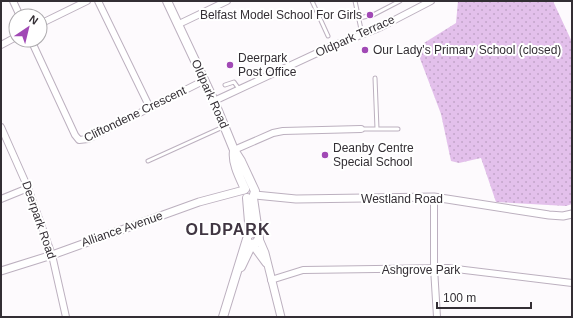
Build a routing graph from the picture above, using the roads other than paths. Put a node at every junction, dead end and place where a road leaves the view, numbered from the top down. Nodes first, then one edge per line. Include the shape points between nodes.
1 (87, 1) edge
2 (98, 1) edge
3 (167, 1) edge
4 (227, 1) edge
5 (312, 1) edge
6 (355, 1) edge
7 (400, 1) edge
8 (430, 1) edge
9 (359, 18) junction
10 (48, 20) edge
11 (179, 24) junction
12 (362, 34) junction
13 (328, 36) dead end
14 (35, 48) edge
15 (375, 78) dead end
16 (205, 80) junction
17 (225, 85) dead end
18 (239, 89) junction
19 (214, 101) junction
20 (150, 108) junction
21 (1, 126) edge
22 (225, 126) junction
23 (361, 129) joint
24 (377, 129) junction
25 (398, 129) dead end
26 (234, 150) junction
27 (148, 161) dead end
28 (28, 188) junction
29 (250, 193) junction
30 (434, 197) junction
31 (1, 200) edge
32 (572, 214) edge
33 (253, 238) junction
34 (52, 255) junction
35 (434, 268) junction
36 (1, 271) edge
37 (271, 280) junction
38 (572, 283) edge
39 (66, 317) edge
40 (224, 317) edge
41 (281, 317) edge
42 (437, 317) edge

1 - 10 street
2 - 20 street
3 - 11 main road, Oldpark Road
4 - 11 street
5 - 13 lane
6 - 9 lane
7 - 9 lane via 373,15
8 - 12 street, Oldpark Terrace via 379,28
9 - 12 lane
11 - 16 main road, Oldpark Road
12 - 18 street, Oldpark Terrace
14 - 20 street, Cliftondene Crescent via 79,140 88,139
15 - 24 lane
16 - 19 main road, Oldpark Road
16 - 20 street, Cliftondene Crescent
17 - 18 lane via 234,82
18 - 19 street, Oldpark Terrace
19 - 22 main road, Oldpark Road
21 - 28 street, Deerpark Road
22 - 26 main road, Oldpark Road
22 - 27 lane
23 - 24 lane
23 - 26 street via 283,131
24 - 25 lane
26 - 29 main road, Oldpark Road via 241,160
28 - 31 street
28 - 34 street, Deerpark Road
29 - 30 street, Westland Road via 296,199
29 - 33 main road, Oldpark Road
29 - 34 street, Alliance Avenue via 198,202
30 - 32 street, Westland Road via 549,215
30 - 35 street
33 - 37 street via 263,245
33 - 40 main road via 237,275
34 - 36 street, Alliance Avenue
34 - 39 street, Deerpark Road
35 - 37 street, Ashgrove Park via 303,270
35 - 38 street, Ashgrove Park
35 - 42 street
37 - 41 street

